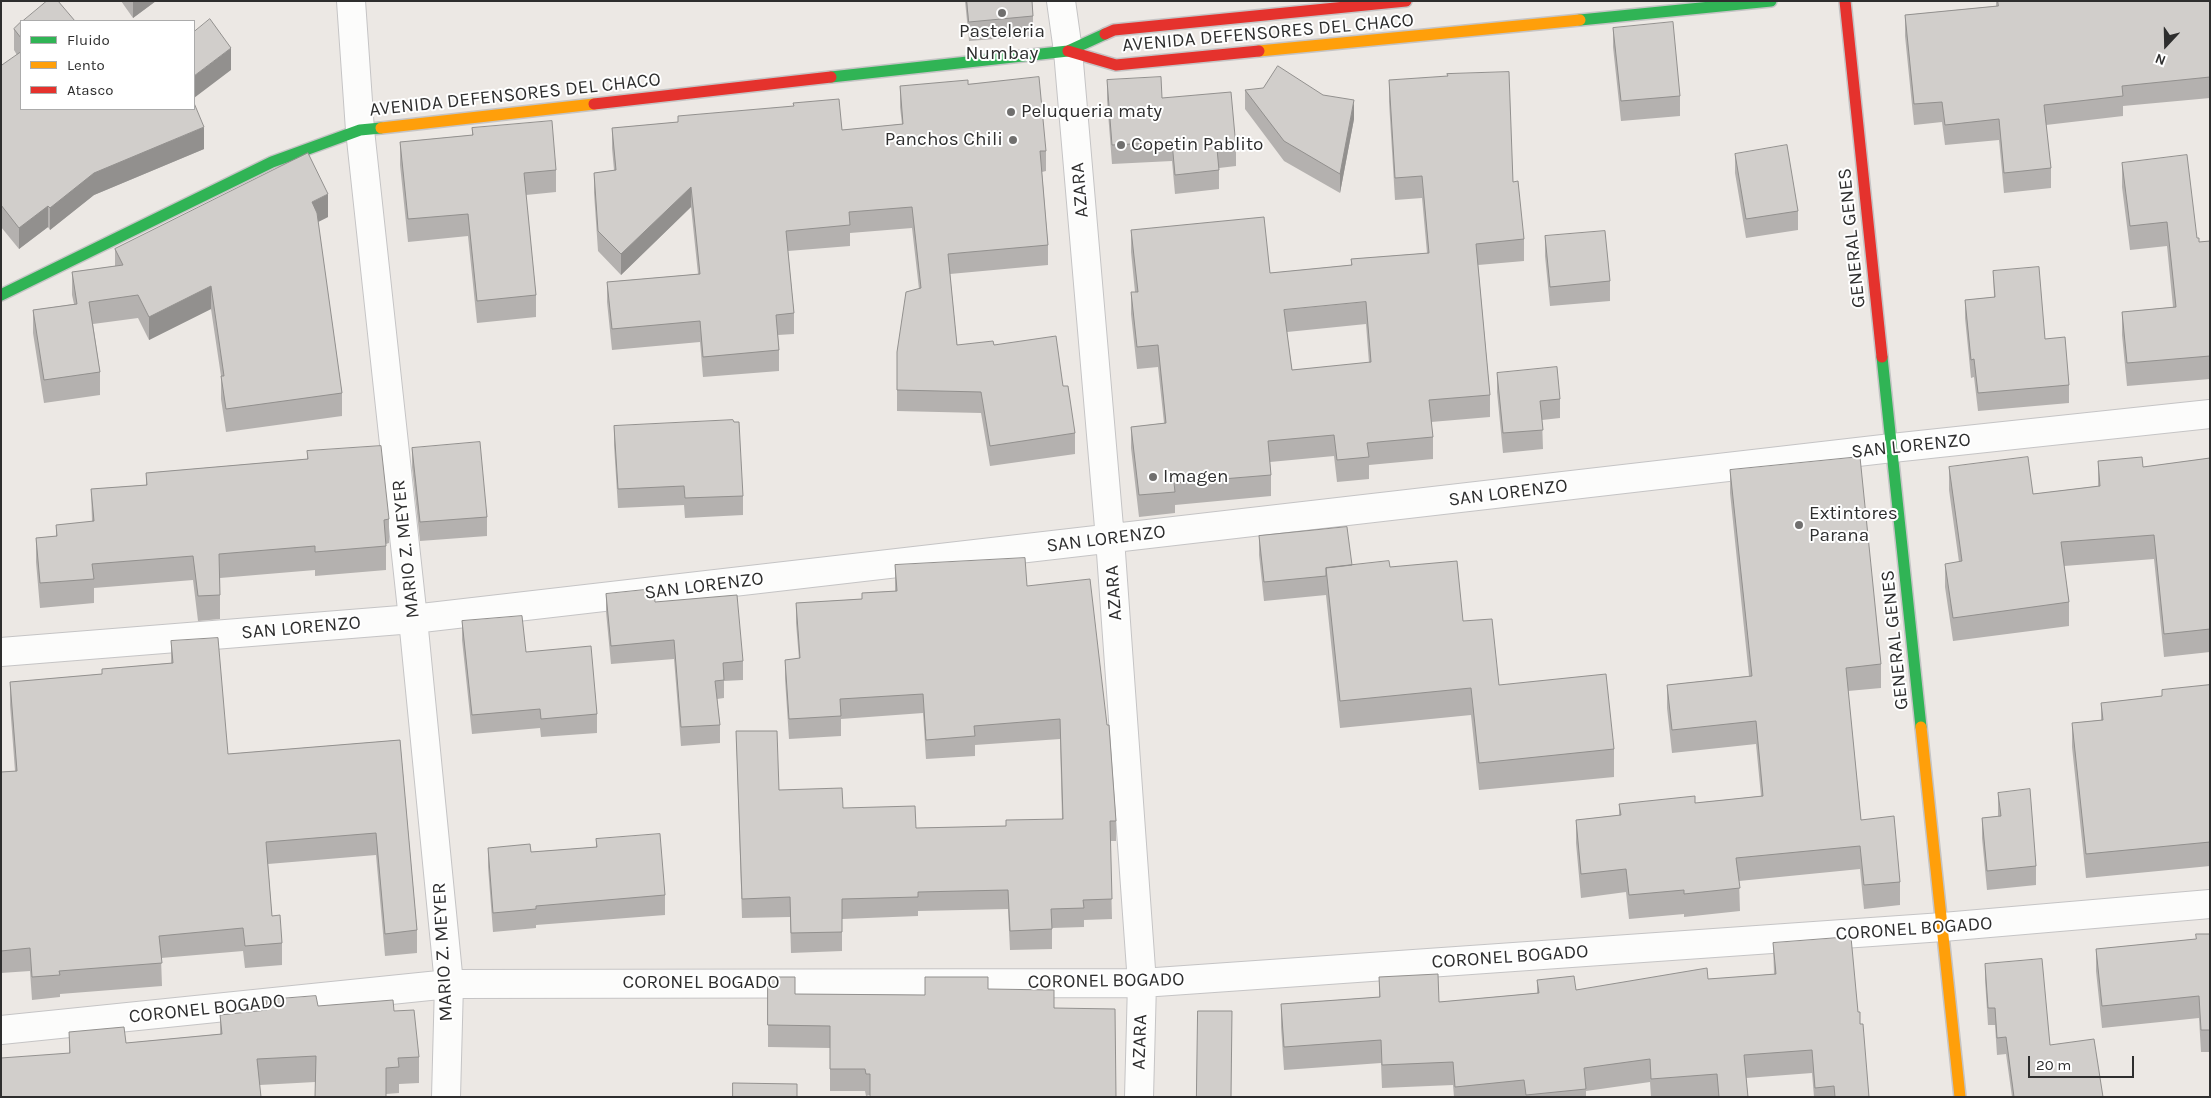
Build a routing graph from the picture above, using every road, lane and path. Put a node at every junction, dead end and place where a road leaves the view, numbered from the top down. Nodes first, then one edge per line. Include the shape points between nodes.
1 (351, 1) edge
2 (1061, 1) edge
3 (1406, 1) edge
4 (1771, 1) edge
5 (1845, 1) edge
6 (1068, 51) junction
7 (360, 130) junction
8 (1, 295) edge
9 (2210, 414) edge
10 (1892, 448) junction
11 (1110, 539) junction
12 (414, 619) junction
13 (1, 652) edge
14 (2210, 904) edge
15 (1943, 927) junction
16 (1142, 983) junction
17 (449, 984) junction
18 (1, 1030) edge
19 (446, 1097) edge
20 (1138, 1097) edge
21 (1960, 1097) edge

1 - 7 street, MARIO Z. MEYER
2 - 6 street, AZARA
3 - 6 street, AVENIDA DEFENSORES DEL CHACO via 1114,30
4 - 6 street, AVENIDA DEFENSORES DEL CHACO via 1116,65
5 - 10 street, GENERAL GENES
6 - 7 street, AVENIDA DEFENSORES DEL CHACO
6 - 11 street, AZARA
7 - 8 street, AVENIDA DEFENSORES DEL CHACO via 272,162
7 - 12 street, MARIO Z. MEYER
9 - 10 street, SAN LORENZO
10 - 11 street, SAN LORENZO
10 - 15 street, GENERAL GENES
11 - 12 street, SAN LORENZO
11 - 16 street, AZARA
12 - 13 street, SAN LORENZO
12 - 17 street, MARIO Z. MEYER
14 - 15 street, CORONEL BOGADO
15 - 16 street, CORONEL BOGADO
15 - 21 street, GENERAL GENES
16 - 17 street, CORONEL BOGADO
16 - 20 street, AZARA
17 - 18 street, CORONEL BOGADO
17 - 19 street, MARIO Z. MEYER

